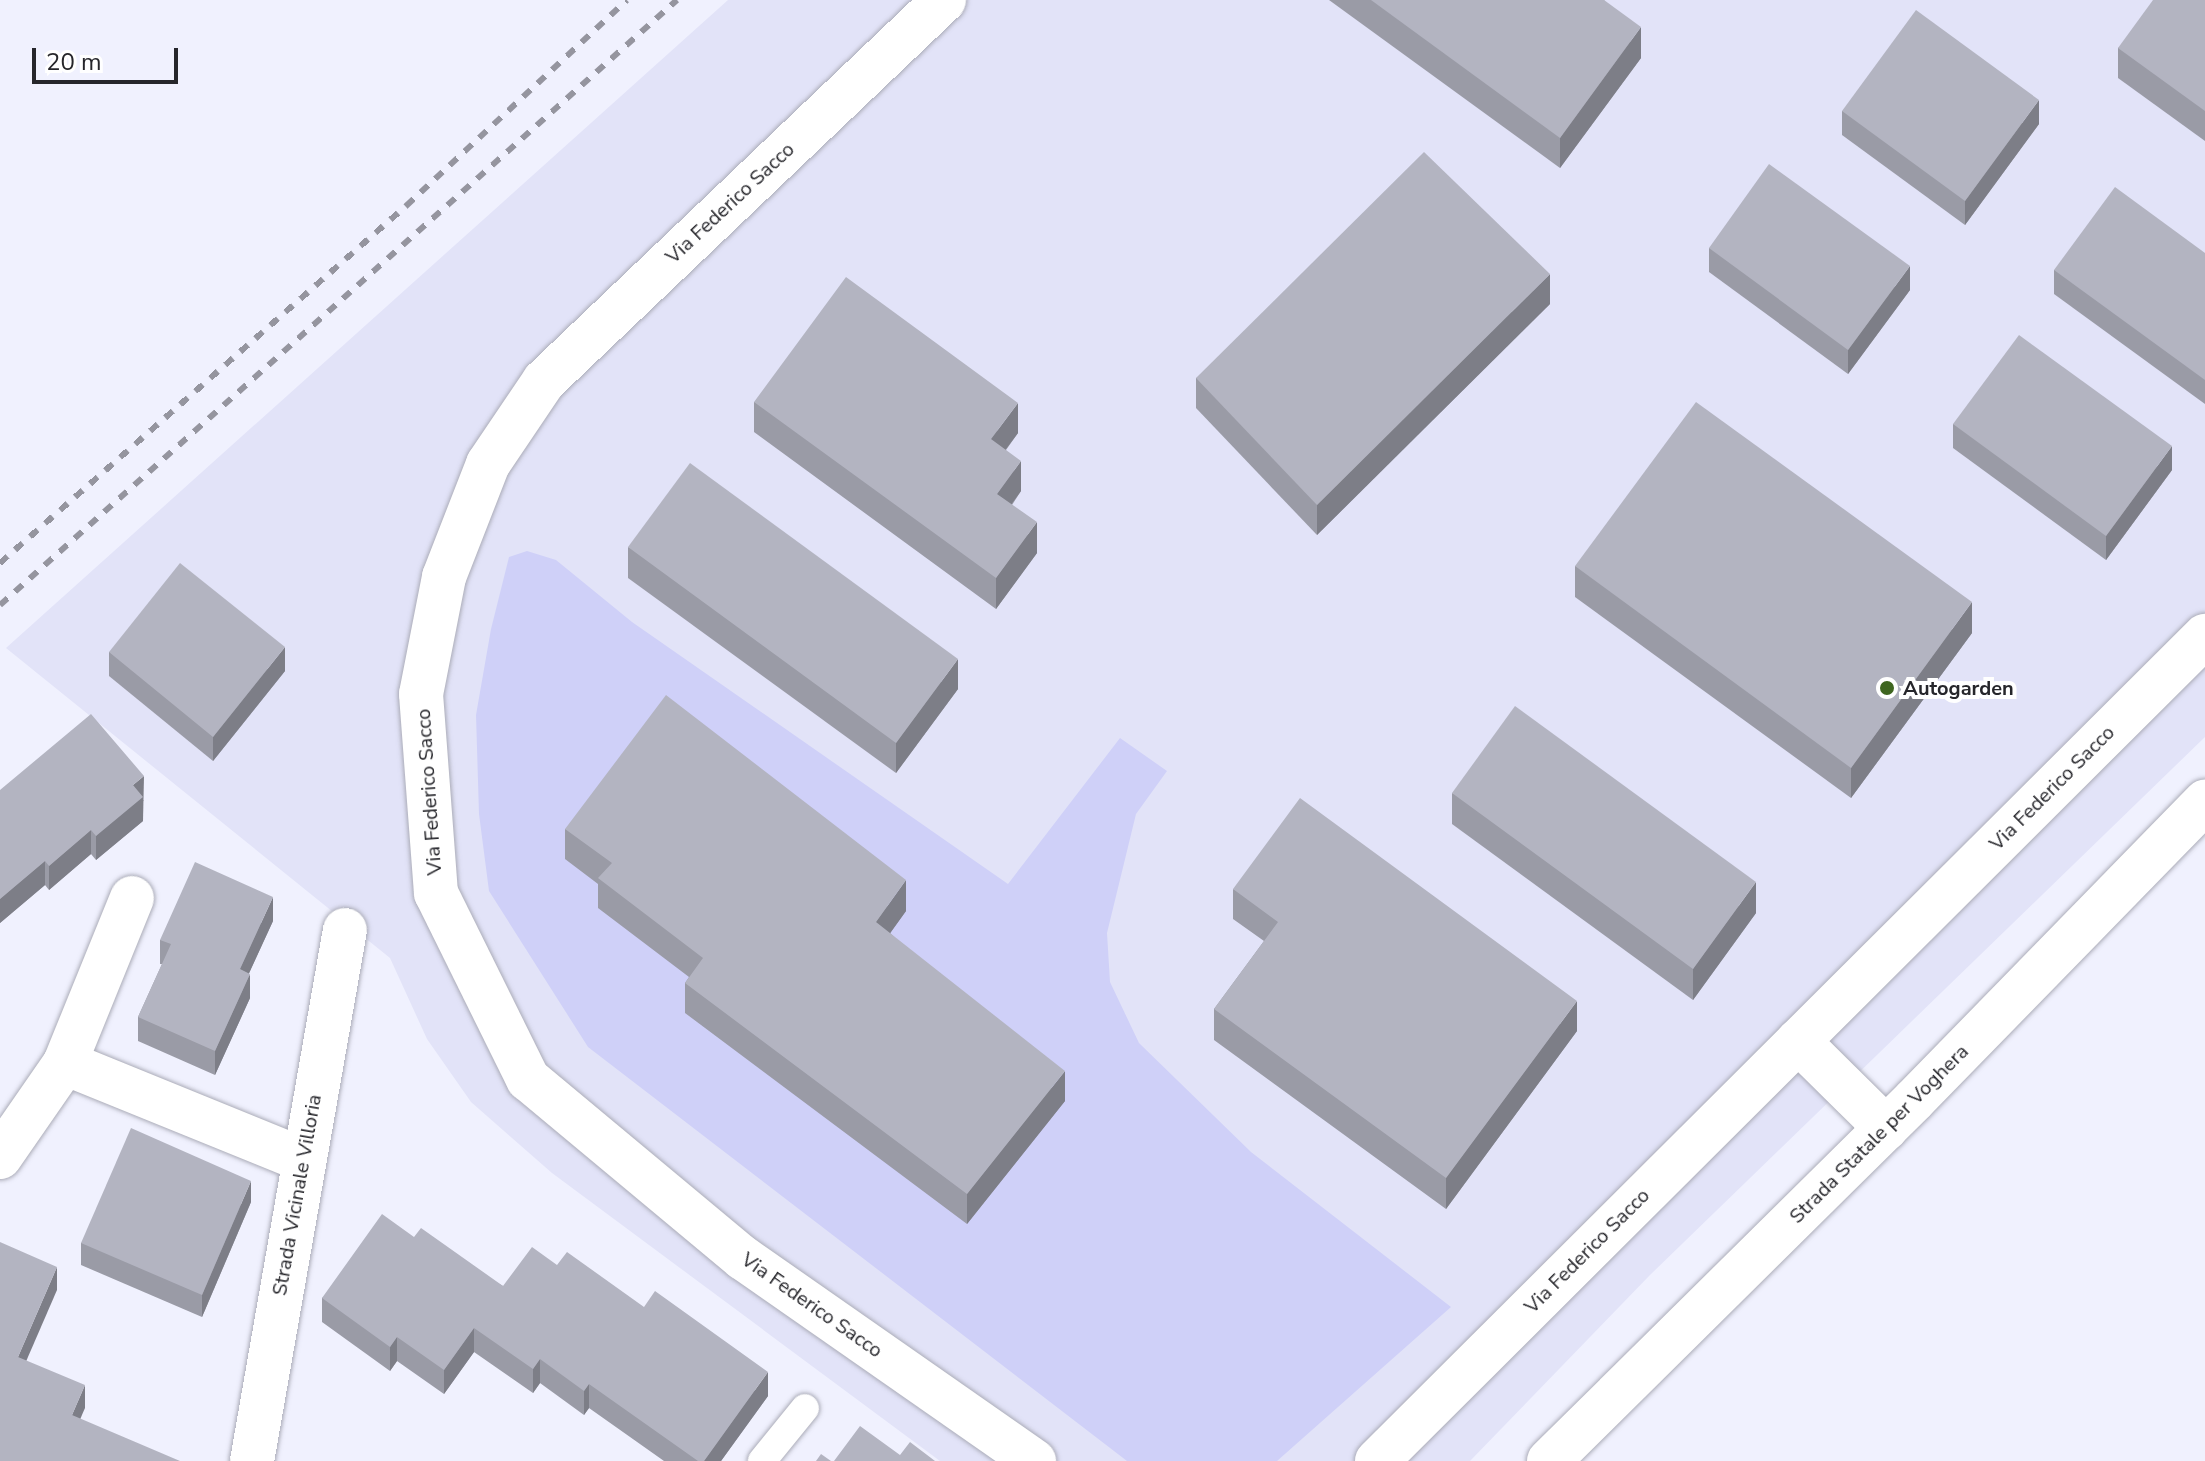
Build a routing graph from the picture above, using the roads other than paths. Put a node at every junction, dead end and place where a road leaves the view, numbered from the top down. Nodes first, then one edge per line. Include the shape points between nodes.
1 (944, 0) edge
2 (2205, 636) edge
3 (2205, 802) edge
4 (132, 898) dead end
5 (345, 930) dead end
6 (1798, 1041) junction
7 (65, 1063) junction
8 (1886, 1128) junction
9 (0, 1157) edge
10 (302, 1159) junction
11 (805, 1408) dead end
12 (252, 1461) edge
13 (762, 1461) edge
14 (1034, 1461) edge
15 (1377, 1461) edge
16 (1549, 1461) edge

1 - 14 street, Via Federico Sacco via 544,381 488,464 444,577 421,694 436,893 528,1079 743,1258
2 - 6 street, Via Federico Sacco
3 - 8 street, Strada Statale per Voghera
4 - 7 street
5 - 10 street, Strada Vicinale Villoria
6 - 8 street
6 - 15 street, Via Federico Sacco
7 - 9 street
7 - 10 street
8 - 16 street, Strada Statale per Voghera
10 - 12 street, Strada Vicinale Villoria
11 - 13 lane

